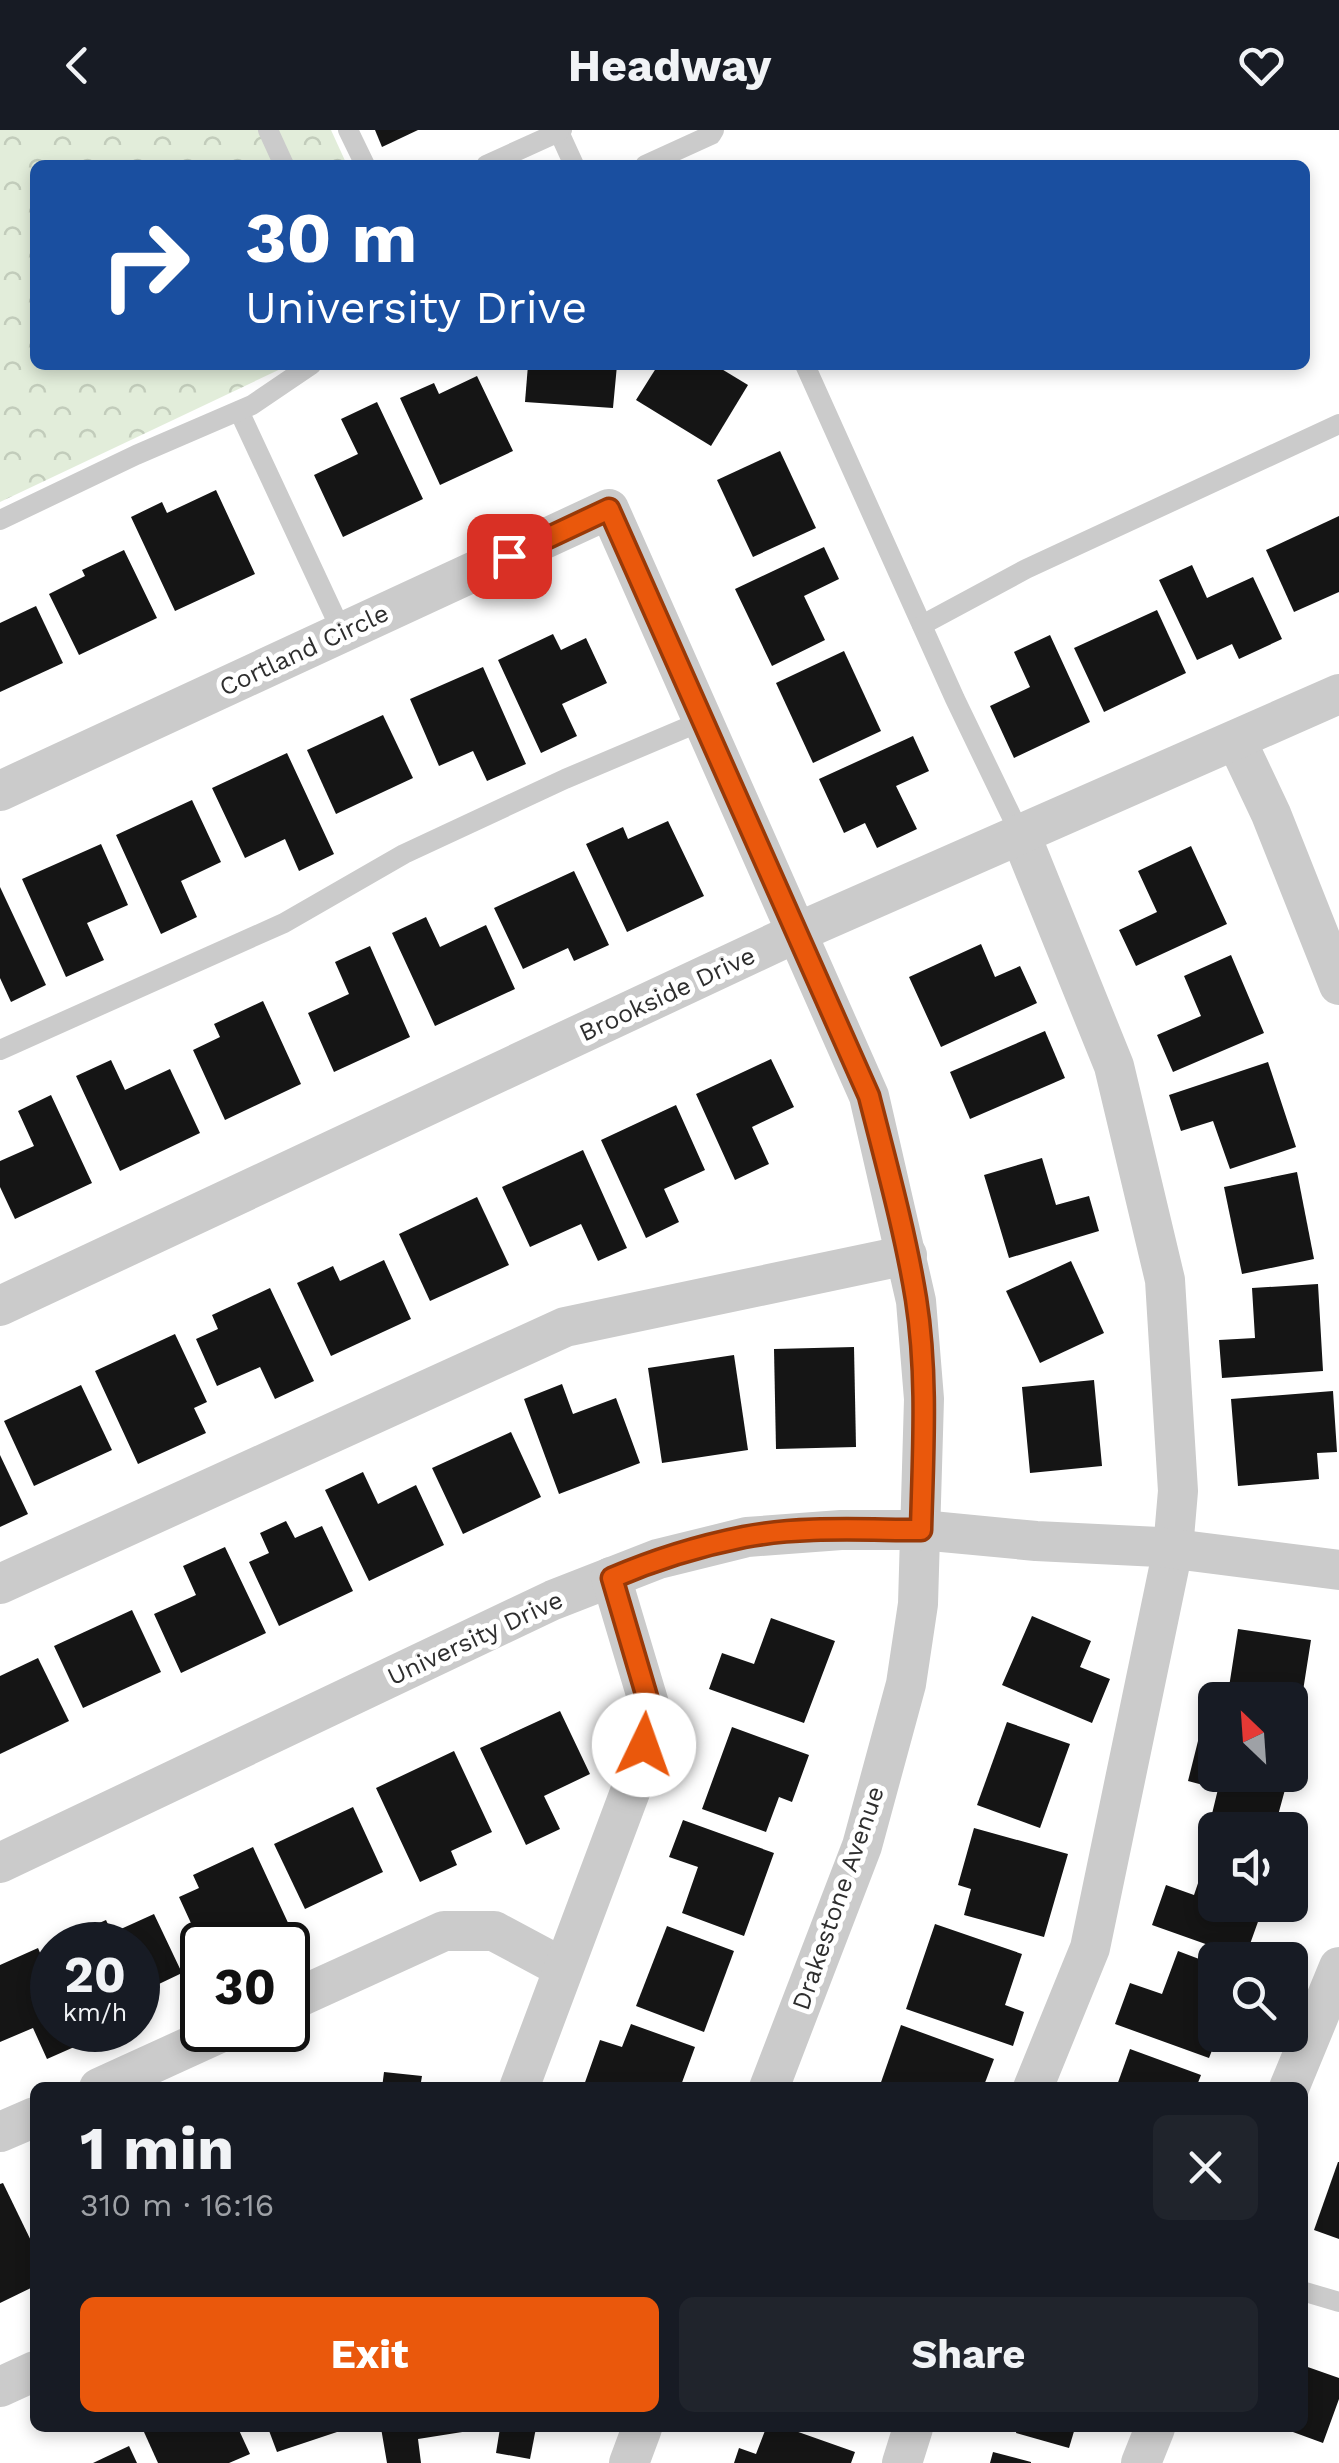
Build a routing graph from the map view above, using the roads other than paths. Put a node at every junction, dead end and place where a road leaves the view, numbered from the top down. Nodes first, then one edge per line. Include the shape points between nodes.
1 (268, 130) edge
2 (348, 130) edge
3 (714, 130) edge
4 (561, 131) edge
5 (282, 160) edge
6 (363, 160) edge
7 (497, 160) edge
8 (572, 160) edge
9 (657, 160) edge
10 (302, 370) edge
11 (807, 370) edge
12 (239, 411) junction
13 (1339, 424) edge
14 (609, 509) joint
15 (0, 520) edge
16 (922, 624) junction
17 (342, 632) junction
18 (1339, 694) edge
19 (702, 721) junction
20 (1237, 742) junction
21 (0, 790) edge
22 (1021, 836) junction
23 (796, 933) junction
24 (1339, 985) edge
25 (0, 1050) edge
26 (906, 1255) junction
27 (0, 1306) edge
28 (921, 1530) junction
29 (1173, 1549) junction
30 (1339, 1570) edge
31 (612, 1578) junction
32 (0, 1584) edge
33 (0, 1862) edge
34 (1339, 1967) edge
35 (564, 1968) junction
36 (310, 1992) edge
37 (1324, 2040) edge
38 (180, 2051) edge
39 (112, 2082) edge
40 (521, 2082) edge
41 (771, 2082) edge
42 (1035, 2082) edge
43 (1293, 2082) edge
44 (30, 2118) edge
45 (0, 2132) edge
46 (1308, 2293) edge
47 (1339, 2302) edge
48 (30, 2373) edge
49 (0, 2387) edge
50 (641, 2432) edge
51 (912, 2432) edge
52 (1153, 2432) edge
53 (629, 2463) edge
54 (902, 2463) edge
55 (1141, 2463) edge

1 - 5 lane
2 - 6 lane
3 - 9 lane
4 - 7 lane
4 - 8 lane
10 - 12 lane
11 - 16 lane
12 - 15 lane
12 - 17 lane
13 - 16 lane
14 - 17 street, Cortland Circle
14 - 19 street, Drakestone Avenue
16 - 22 lane
17 - 21 street, Cortland Circle
18 - 20 street, Brookside Drive
19 - 23 street, Drakestone Avenue
19 - 25 lane via 564,779 404,854 284,923
20 - 22 street, Brookside Drive
20 - 24 street
22 - 23 street, Brookside Drive
22 - 29 street via 1114,1066 1166,1280 1178,1491
23 - 26 street, Drakestone Avenue via 869,1096
23 - 27 street, Brookside Drive
26 - 28 street, Drakestone Avenue via 924,1399
26 - 32 street via 566,1327
28 - 29 street, University Drive
28 - 31 street, University Drive via 746,1537
28 - 41 street, Drakestone Avenue via 906,1684 862,1846
29 - 30 street, University Drive
29 - 42 street via 1090,1948
31 - 33 street, University Drive
31 - 35 street via 652,1714 636,1776
34 - 37 street
35 - 36 street via 494,1930 444,1931
35 - 40 street
37 - 43 street
38 - 39 street
44 - 45 street
46 - 47 lane
48 - 49 street
50 - 53 street
51 - 54 street
52 - 55 street

